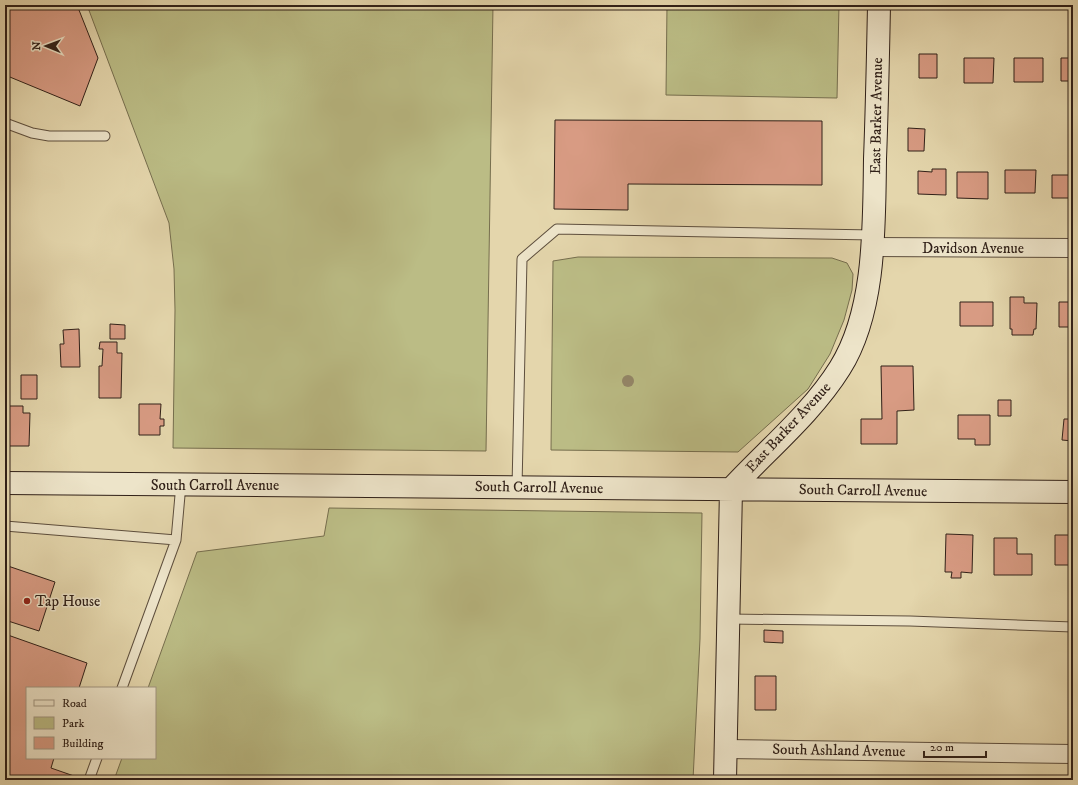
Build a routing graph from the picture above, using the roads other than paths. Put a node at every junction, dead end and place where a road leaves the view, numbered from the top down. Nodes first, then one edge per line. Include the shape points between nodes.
1 (879, 5) edge
2 (5, 123) edge
3 (104, 136) dead end
4 (873, 241) junction
5 (1073, 248) edge
6 (5, 483) edge
7 (181, 484) junction
8 (517, 487) junction
9 (731, 489) junction
10 (1073, 492) edge
11 (5, 526) edge
12 (176, 540) junction
13 (728, 619) junction
14 (1073, 627) edge
15 (122, 687) edge
16 (726, 749) junction
17 (1073, 754) edge
18 (97, 759) edge
19 (89, 780) edge
20 (725, 780) edge

1 - 4 street, East Barker Avenue
2 - 3 lane via 49,136
4 - 5 street, Davidson Avenue
4 - 8 lane via 557,229 522,259
4 - 9 street, East Barker Avenue via 868,288 857,333 841,368 818,400
6 - 7 street, South Carroll Avenue
7 - 8 street, South Carroll Avenue
7 - 12 lane
8 - 9 street, South Carroll Avenue
9 - 10 street, South Carroll Avenue
9 - 13 street
11 - 12 lane
12 - 15 lane
13 - 14 lane
13 - 16 street
16 - 17 street, South Ashland Avenue
16 - 20 street
18 - 19 lane

